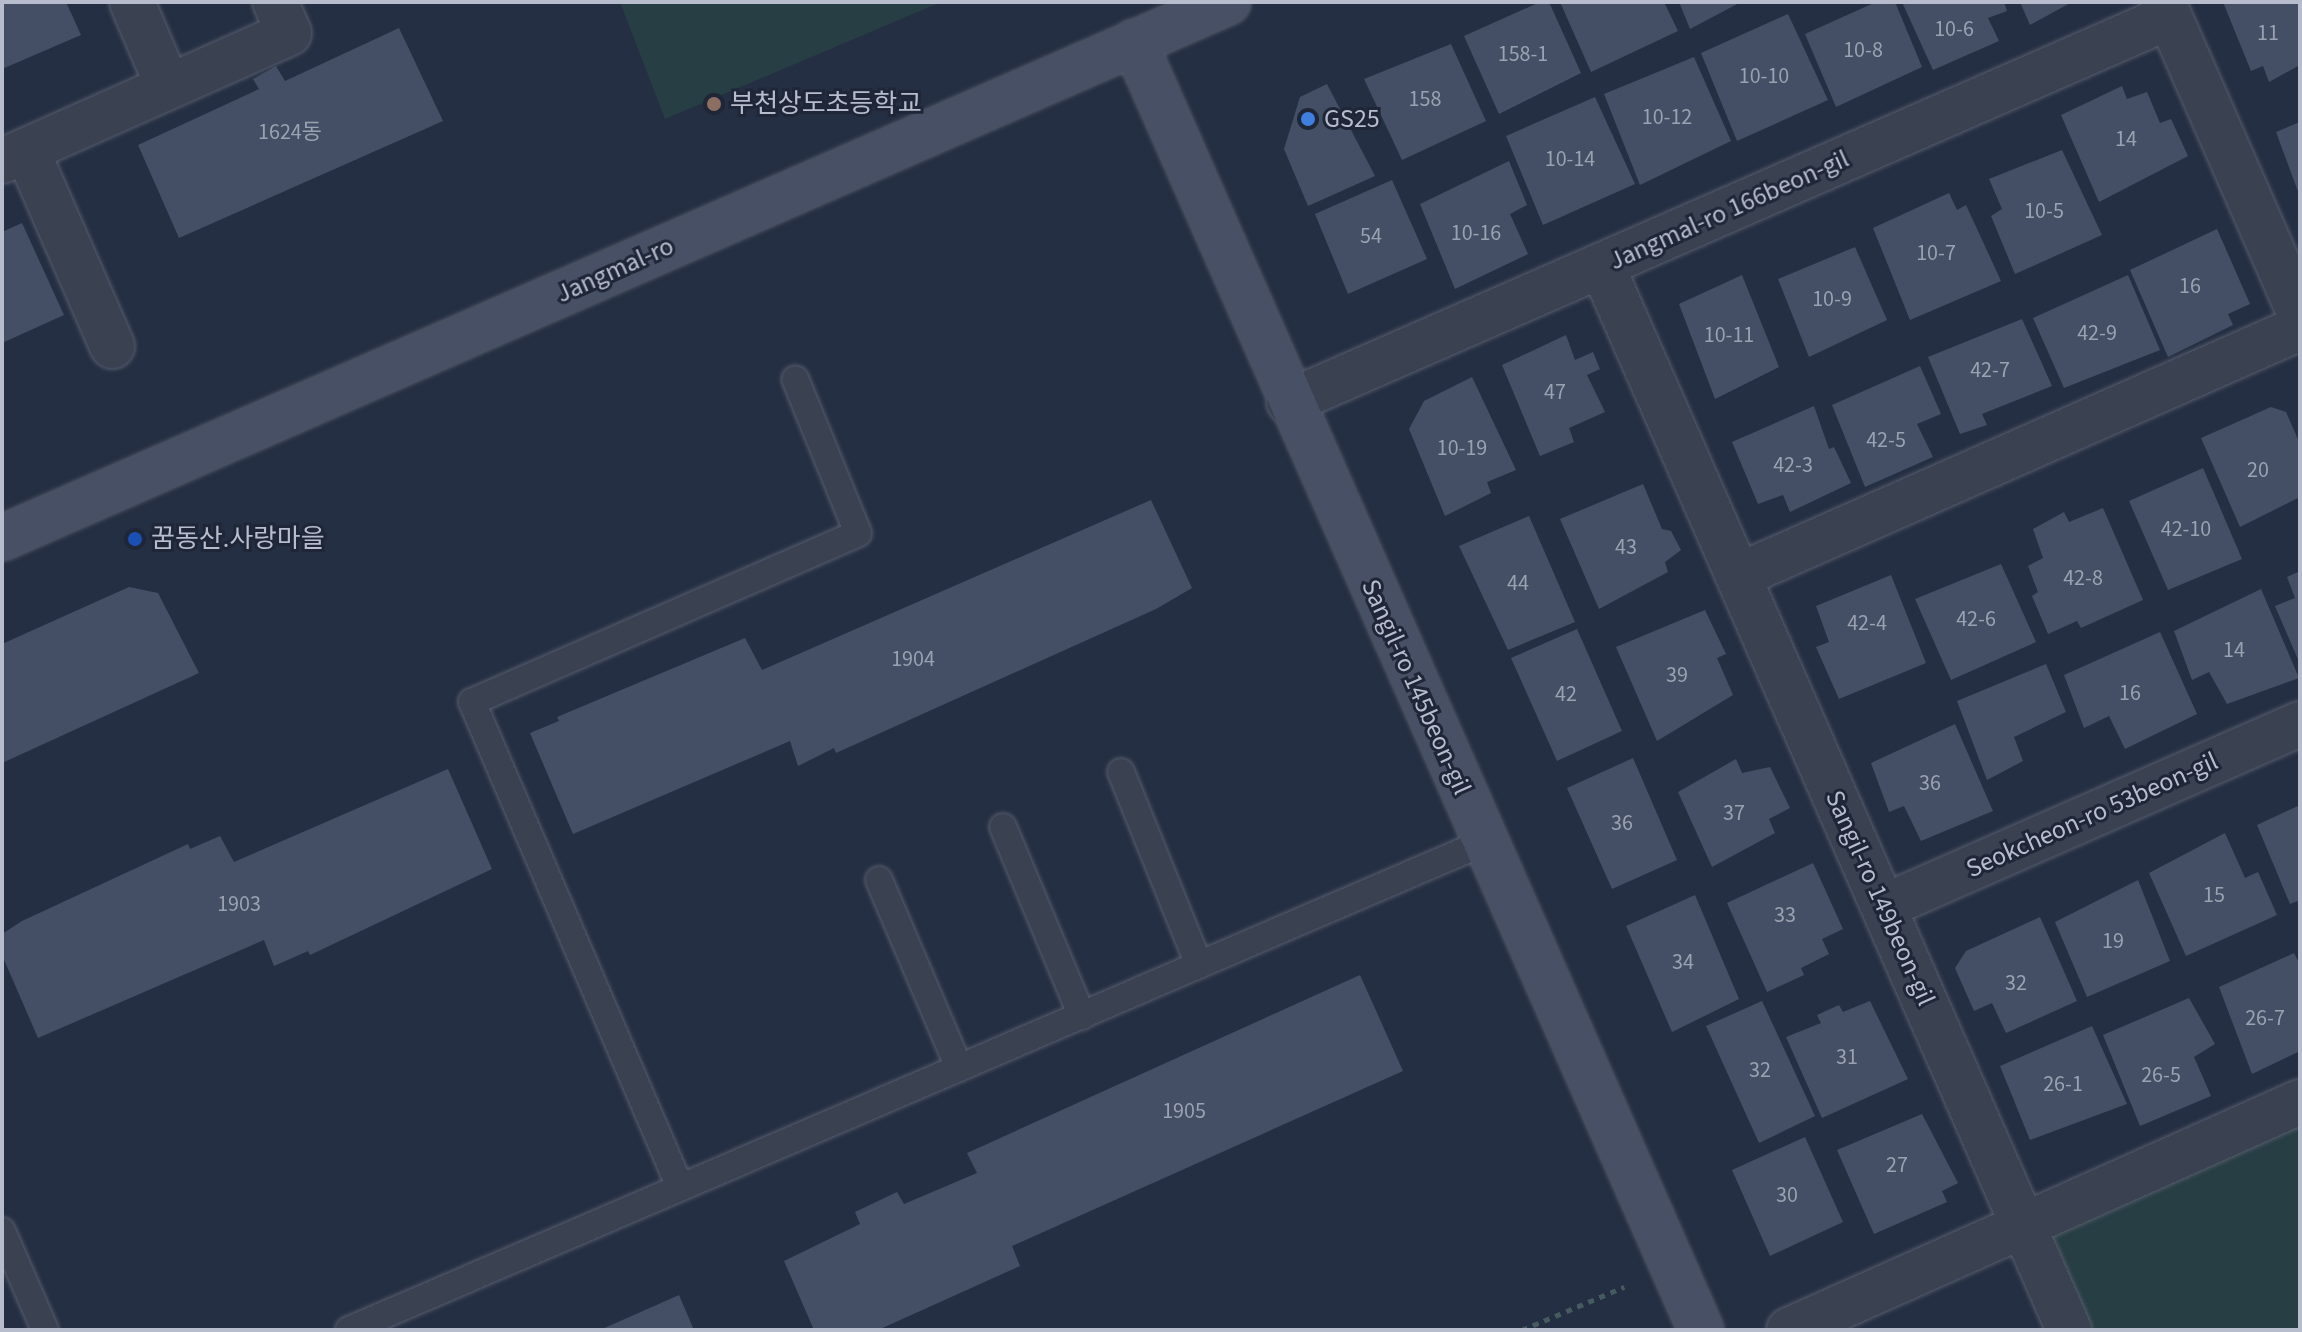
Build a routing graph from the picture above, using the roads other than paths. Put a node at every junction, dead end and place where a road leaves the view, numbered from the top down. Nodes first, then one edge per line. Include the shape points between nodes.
1 (132, 2) edge
2 (275, 2) edge
3 (1228, 2) edge
4 (2166, 9) edge
5 (1134, 42) junction
6 (167, 84) junction
7 (14, 156) edge
8 (1602, 266) junction
9 (2300, 314) edge
10 (2300, 328) edge
11 (112, 346) dead end
12 (795, 379) dead end
13 (1289, 402) junction
14 (2, 538) edge
15 (1738, 576) junction
16 (2300, 724) edge
17 (1121, 772) dead end
18 (1003, 827) dead end
19 (1485, 842) junction
20 (879, 880) dead end
21 (1885, 906) junction
22 (1199, 965) junction
23 (1082, 1016) junction
24 (959, 1068) junction
25 (2300, 1102) edge
26 (680, 1187) junction
27 (2021, 1221) junction
28 (2, 1231) edge
29 (45, 1330) edge
30 (349, 1330) edge
31 (1701, 1330) edge
32 (1789, 1330) edge
33 (2069, 1330) edge

1 - 6 street
2 - 6 street via 289,33
3 - 5 street, Jangmal-ro
4 - 8 street, Jangmal-ro 166beon-gil
4 - 9 street, Jangmal-ro 166beon-gil
5 - 13 street, Sangil-ro 145beon-gil
5 - 14 street, Jangmal-ro
6 - 7 street
7 - 11 street
8 - 13 street, Jangmal-ro 166beon-gil
8 - 15 street, Sangil-ro 149beon-gil
10 - 15 street
12 - 26 lane via 858,533 472,702
13 - 19 street, Sangil-ro 145beon-gil
15 - 21 street, Sangil-ro 149beon-gil
16 - 21 street, Seokcheon-ro 53beon-gil
17 - 22 lane
18 - 23 lane
19 - 22 lane
19 - 31 street, Sangil-ro 145beon-gil
20 - 24 lane
21 - 27 street, Sangil-ro 149beon-gil
22 - 23 lane
23 - 24 lane
24 - 26 lane
25 - 27 street
26 - 30 lane
27 - 32 street
27 - 33 street, Sangil-ro 149beon-gil
28 - 29 lane

